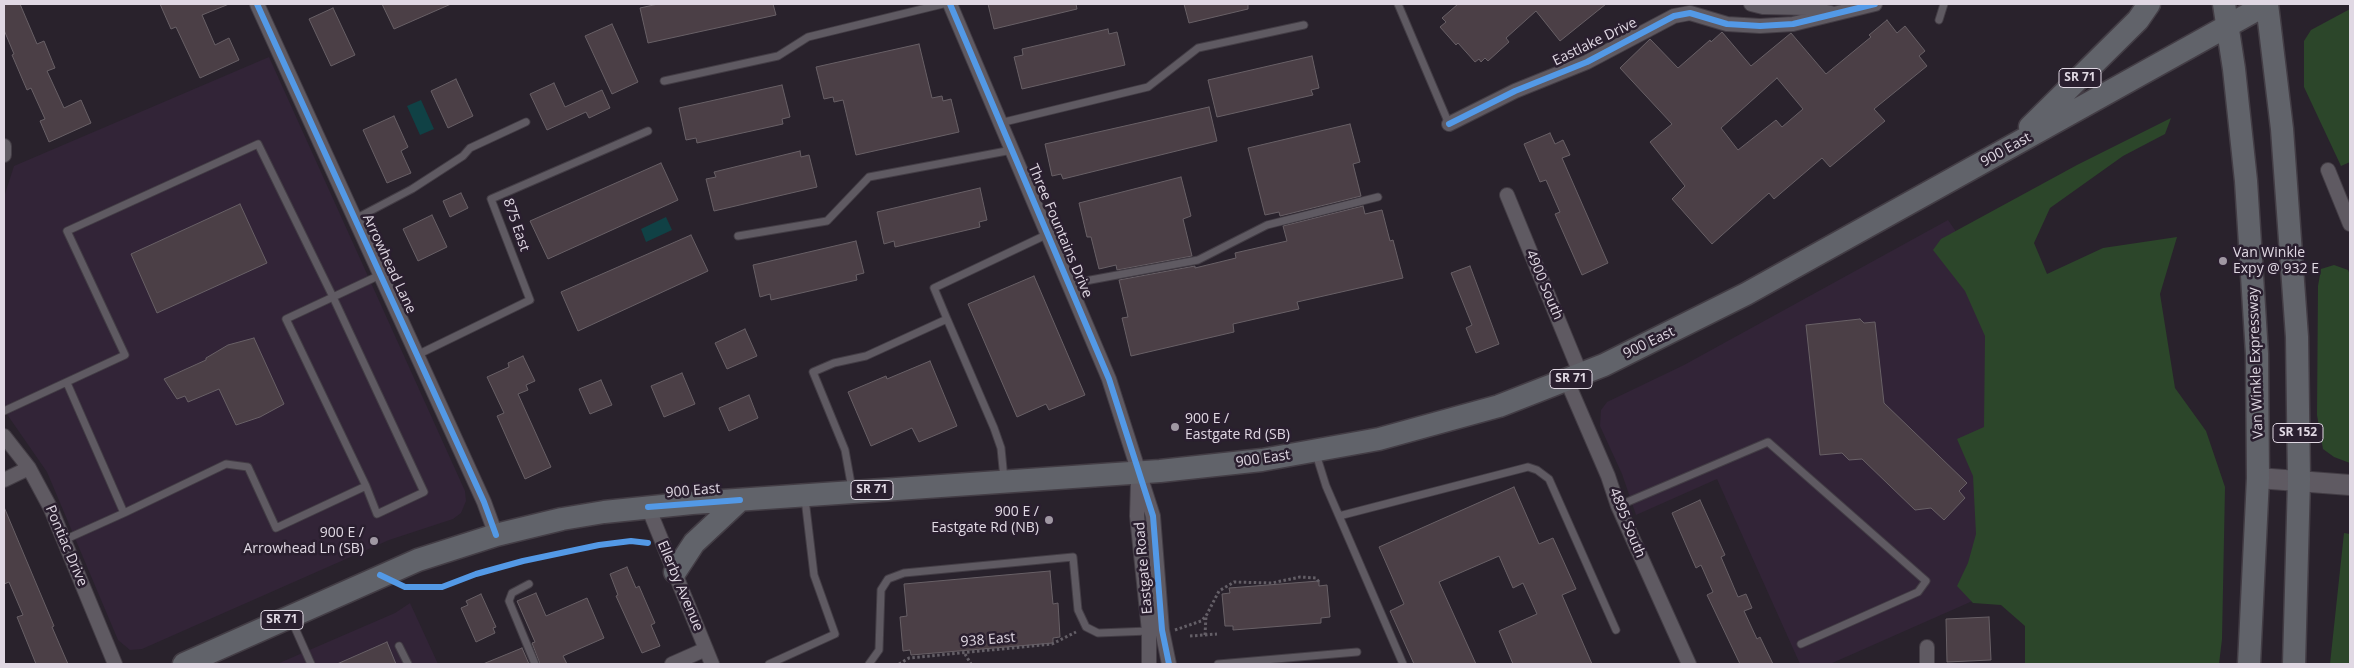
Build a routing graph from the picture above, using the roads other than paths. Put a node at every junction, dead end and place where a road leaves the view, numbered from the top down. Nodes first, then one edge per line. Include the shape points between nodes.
1 (257, 4) edge
2 (942, 4) edge
3 (950, 4) edge
4 (1398, 4) edge
5 (1751, 4) edge
6 (1876, 4) edge
7 (1944, 4) edge
8 (2149, 4) edge
9 (2224, 4) edge
10 (2267, 4) edge
11 (1831, 13) junction
12 (1939, 20) dead end
13 (1304, 25) dead end
14 (2228, 26) junction
15 (664, 82) dead end
16 (526, 122) dead end
17 (1000, 122) junction
18 (1449, 124) joint
19 (648, 131) dead end
20 (4, 146) edge
21 (2008, 149) junction
22 (1012, 150) junction
23 (4, 155) edge
24 (2328, 170) dead end
25 (1506, 195) dead end
26 (1378, 197) dead end
27 (354, 219) junction
28 (2350, 224) edge
29 (1048, 234) junction
30 (738, 236) dead end
31 (380, 275) junction
32 (1069, 284) junction
33 (333, 297) junction
34 (947, 319) junction
35 (417, 355) junction
36 (1574, 378) junction
37 (68, 383) junction
38 (4, 411) edge
39 (4, 436) edge
40 (1315, 452) junction
41 (29, 468) junction
42 (1138, 472) junction
43 (2258, 478) junction
44 (4, 480) edge
45 (2299, 480) junction
46 (1004, 482) junction
47 (2350, 485) edge
48 (366, 486) junction
49 (852, 492) junction
50 (804, 496) junction
51 (740, 500) junction
52 (1618, 506) junction
53 (648, 507) junction
54 (124, 513) junction
55 (1339, 516) junction
56 (496, 535) junction
57 (64, 540) junction
58 (674, 572) junction
59 (529, 584) dead end
60 (290, 616) junction
61 (1162, 630) junction
62 (1616, 630) dead end
63 (1801, 644) dead end
64 (399, 646) dead end
65 (1927, 646) dead end
66 (706, 649) junction
67 (1357, 652) dead end
68 (115, 664) edge
69 (186, 664) edge
70 (312, 664) edge
71 (408, 664) edge
72 (536, 664) edge
73 (672, 664) edge
74 (712, 664) edge
75 (769, 664) edge
76 (869, 664) edge
77 (1149, 664) edge
78 (1168, 664) edge
79 (1218, 664) edge
80 (1403, 664) edge
81 (1689, 664) edge
82 (1927, 664) edge
83 (2249, 664) edge
84 (2294, 664) edge

1 - 27 street, Arrowhead Lane
2 - 15 lane via 808,37 778,56
3 - 17 street, Three Fountains Drive
4 - 18 lane
5 - 11 street
6 - 11 street, Eastlake Drive
7 - 12 lane
8 - 21 main road, SR 71 via 2138,20
9 - 14 main road, Van Winkle Expressway
10 - 14 main road, 900 East / SR 71
10 - 45 main road, SR 152 via 2294,269
11 - 18 street, Eastlake Drive via 1801,23 1760,26 1727,24 1690,13 1674,16 1587,62
13 - 17 lane via 1198,48 1148,87
14 - 21 main road, 900 East / SR 71
14 - 43 main road, Van Winkle Expressway / SR 152 via 2246,181 2254,293
16 - 27 lane via 470,148 412,189
17 - 22 street, Three Fountains Drive
19 - 35 lane, 875 East via 491,199 530,300
20 - 23 street
21 - 36 main road, 900 East / SR 71 via 1737,298
22 - 29 street, Three Fountains Drive
22 - 30 lane via 869,177 827,221
24 - 28 street
25 - 36 street, 4900 South
26 - 32 lane via 1267,225 1198,260
27 - 31 street, Arrowhead Lane
29 - 32 street, Three Fountains Drive
29 - 34 lane via 934,288
31 - 33 lane
31 - 35 street, Arrowhead Lane
32 - 42 street, Three Fountains Drive via 1109,379
33 - 37 lane via 258,144 68,230 126,355
33 - 48 lane via 286,319
33 - 48 lane via 424,492 377,514
34 - 46 lane via 1001,448
34 - 49 lane via 866,356 834,363 813,372 845,450
35 - 56 street, Arrowhead Lane
36 - 40 main road, 900 East / SR 71 via 1441,424
36 - 52 street, 4895 South
37 - 38 lane
37 - 54 lane
39 - 41 street, Pontiac Drive
40 - 42 main road, 900 East / SR 71
40 - 55 lane
41 - 44 street
41 - 57 street, Pontiac Drive
42 - 46 main road, 900 East / SR 71
42 - 61 street, Eastgate Road via 1153,516
43 - 45 main road
43 - 83 main road, Van Winkle Expressway / SR 152
45 - 47 main road
45 - 84 main road, SR 152
46 - 49 main road, 900 East / SR 71
48 - 54 lane via 276,528 248,467 226,464
49 - 50 main road, 900 East / SR 71
50 - 51 main road, 900 East / SR 71
50 - 75 lane via 814,575 835,634
51 - 53 main road, 900 East / SR 71
51 - 58 main road via 694,543
52 - 63 lane via 1768,442 1926,581 1918,592
52 - 81 street, 4895 South
53 - 56 main road, 900 East / SR 71 via 562,519
53 - 58 street, Ellerby Avenue
54 - 57 lane
55 - 62 lane via 1528,467 1549,479
55 - 80 lane
56 - 60 main road, 900 East / SR 71 via 418,560
57 - 68 street, Pontiac Drive
58 - 66 street, Ellerby Avenue
59 - 72 lane via 512,593 509,601
60 - 69 main road, 900 East / SR 71
60 - 70 lane
61 - 76 lane via 1098,633 1086,627 1078,610 1073,557 899,574 888,579 881,590 879,650
61 - 77 street, Eastgate Road
61 - 78 street, Eastgate Road
64 - 71 lane
65 - 82 street
66 - 73 street
66 - 74 street, Ellerby Avenue
67 - 79 lane

